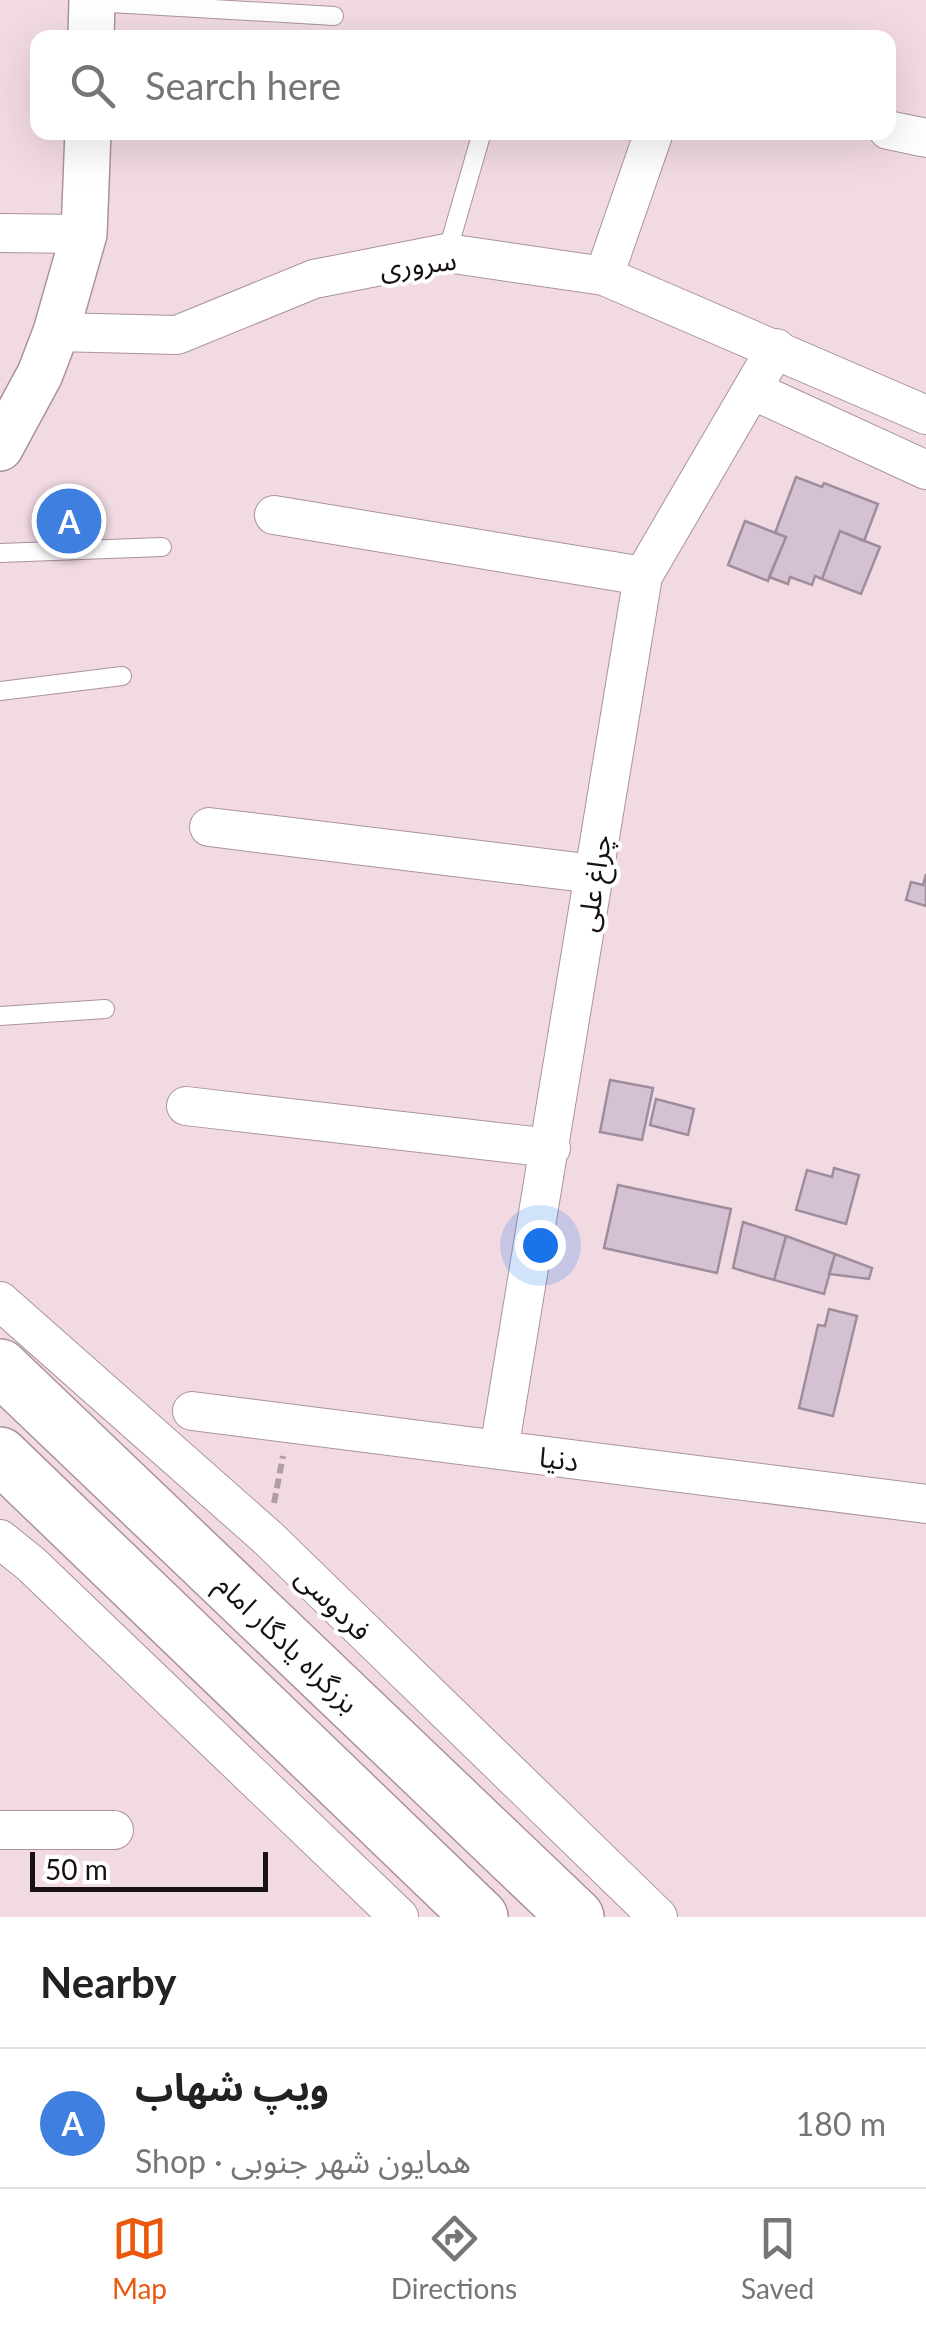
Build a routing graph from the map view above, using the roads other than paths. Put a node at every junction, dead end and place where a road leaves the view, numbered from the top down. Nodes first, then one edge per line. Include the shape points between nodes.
1 (92, 13) edge
2 (334, 16) dead end
3 (896, 132) edge
4 (926, 138) edge
5 (88, 140) edge
6 (480, 140) edge
7 (651, 140) edge
8 (0, 233) edge
9 (84, 234) junction
10 (446, 254) junction
11 (604, 276) junction
12 (56, 332) junction
13 (776, 348) junction
14 (752, 390) junction
15 (926, 415) edge
16 (0, 448) edge
17 (926, 470) edge
18 (274, 515) dead end
19 (162, 547) dead end
20 (0, 553) edge
21 (643, 576) junction
22 (122, 676) dead end
23 (0, 690) edge
24 (209, 827) dead end
25 (594, 874) junction
26 (105, 1009) dead end
27 (0, 1016) edge
28 (186, 1106) dead end
29 (551, 1148) junction
30 (0, 1301) edge
31 (0, 1368) edge
32 (192, 1411) dead end
33 (499, 1450) junction
34 (0, 1456) edge
35 (926, 1504) edge
36 (0, 1539) edge
37 (0, 1830) edge
38 (114, 1830) dead end
39 (399, 1917) edge
40 (480, 1917) edge
41 (576, 1917) edge
42 (658, 1917) edge

1 - 2 lane
3 - 4 street
5 - 9 street
6 - 10 lane
7 - 11 street
8 - 9 street
9 - 12 street
10 - 11 street, سروری
10 - 12 street, سروری via 314,279 177,335
11 - 13 street, سروری
12 - 16 street
13 - 14 street, چراغ‌ علی
13 - 15 street, سروری
14 - 17 street
14 - 21 street, چراغ‌ علی
18 - 21 street
19 - 20 lane
21 - 25 street, چراغ‌ علی
22 - 23 lane
24 - 25 street
25 - 29 street, چراغ‌ علی
26 - 27 lane
28 - 29 street
29 - 33 street, چراغ‌ علی
30 - 42 street, فردوسی via 268,1538
31 - 41 highway, بزرگراه یادگار امام
32 - 33 street, دنیا
33 - 35 street, دنیا
34 - 40 highway
36 - 39 street
37 - 38 street

